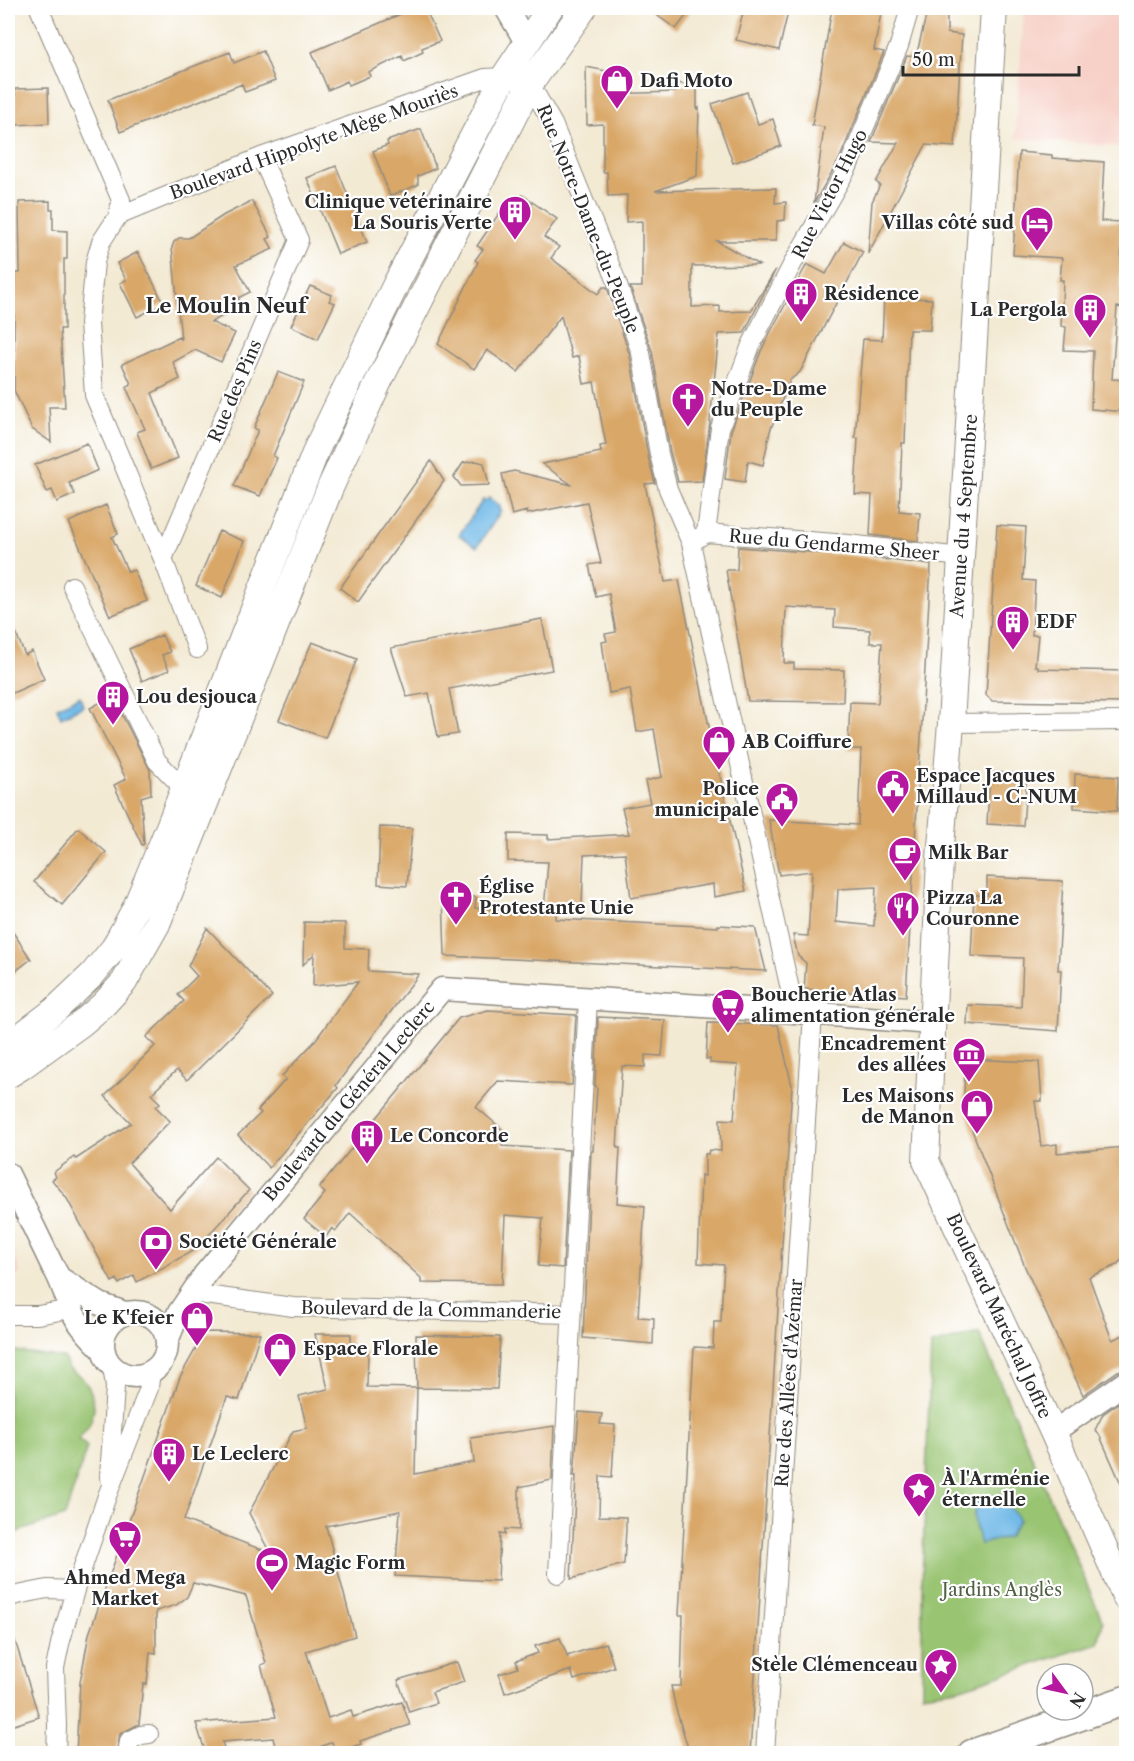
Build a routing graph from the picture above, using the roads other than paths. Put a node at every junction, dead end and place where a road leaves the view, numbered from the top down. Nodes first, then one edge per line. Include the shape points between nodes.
1 (39, 8) edge
2 (506, 8) edge
3 (550, 8) edge
4 (584, 8) edge
5 (910, 8) edge
6 (994, 8) edge
7 (526, 42) junction
8 (504, 77) junction
9 (530, 84) junction
10 (261, 157) junction
11 (118, 216) junction
12 (699, 538) junction
13 (961, 557) junction
14 (162, 559) junction
15 (72, 585) dead end
16 (197, 649) dead end
17 (1126, 721) edge
18 (951, 723) junction
19 (184, 789) junction
20 (588, 999) junction
21 (804, 1013) junction
22 (931, 1023) junction
23 (8, 1046) edge
24 (8, 1075) edge
25 (8, 1174) edge
26 (61, 1279) junction
27 (191, 1293) junction
28 (71, 1310) junction
29 (125, 1313) junction
30 (571, 1314) junction
31 (8, 1315) edge
32 (149, 1315) junction
33 (167, 1341) junction
34 (108, 1358) junction
35 (151, 1371) junction
36 (1126, 1382) edge
37 (1053, 1432) junction
38 (107, 1496) junction
39 (558, 1574) dead end
40 (75, 1590) junction
41 (8, 1598) edge
42 (1126, 1598) edge
43 (1126, 1700) edge
44 (149, 1734) dead end
45 (56, 1754) edge
46 (127, 1754) edge
47 (765, 1754) edge
48 (972, 1754) edge

1 - 11 street via 121,200
2 - 7 street
3 - 7 main road
4 - 9 main road
5 - 12 street, Rue Victor Hugo via 899,46 848,166 751,345 720,428
6 - 13 main road, Avenue du 4 Septembre
7 - 8 main road
7 - 9 main road
8 - 9 street, Rue Notre-Dame-du-Peuple
8 - 10 street, Boulevard Hippolyte Mège Mouriès via 485,78
8 - 19 main road via 396,284 317,448
9 - 12 street, Rue Notre-Dame-du-Peuple via 553,124 615,277 641,353 668,489
9 - 24 main road via 379,381 330,488 157,924 124,982 104,1004
10 - 11 street, Boulevard Hippolyte Mège Mouriès
10 - 14 street, Rue des Pins via 299,240
11 - 14 street via 101,242 95,262 90,323 94,395
12 - 13 street, Rue du Gendarme Sheer via 848,544
12 - 21 street, Rue Notre-Dame-du-Peuple
13 - 18 main road, Avenue du 4 Septembre
14 - 16 street
15 - 19 street via 157,761
17 - 18 street
18 - 22 main road, Avenue du 4 Septembre
19 - 23 main road via 135,909 114,948 66,1000
20 - 21 street, Boulevard du Général Leclerc
20 - 27 street, Boulevard du Général Leclerc via 442,989
20 - 30 street, Boulevard de la Commanderie
21 - 22 street, Boulevard du Général Leclerc
21 - 47 street, Rue des Allées d'Azémar
22 - 37 main road, Boulevard Maréchal Joffre via 926,1161
25 - 26 street
26 - 28 street
26 - 29 street via 100,1304
27 - 30 street, Boulevard de la Commanderie via 293,1307
27 - 32 street, Boulevard du Général Leclerc
27 - 33 street, Boulevard du Général Leclerc
28 - 31 street
28 - 34 street
29 - 32 street
29 - 34 street via 104,1335
30 - 39 street
32 - 33 street via 159,1323
33 - 35 street via 164,1359
34 - 35 street via 120,1372 131,1376
34 - 38 street via 115,1387
35 - 38 street via 149,1388
36 - 37 street
37 - 42 main road, Boulevard Maréchal Joffre
38 - 40 street
40 - 41 street via 47,1589
40 - 45 street via 55,1668
43 - 48 main road
44 - 46 street via 129,1741

